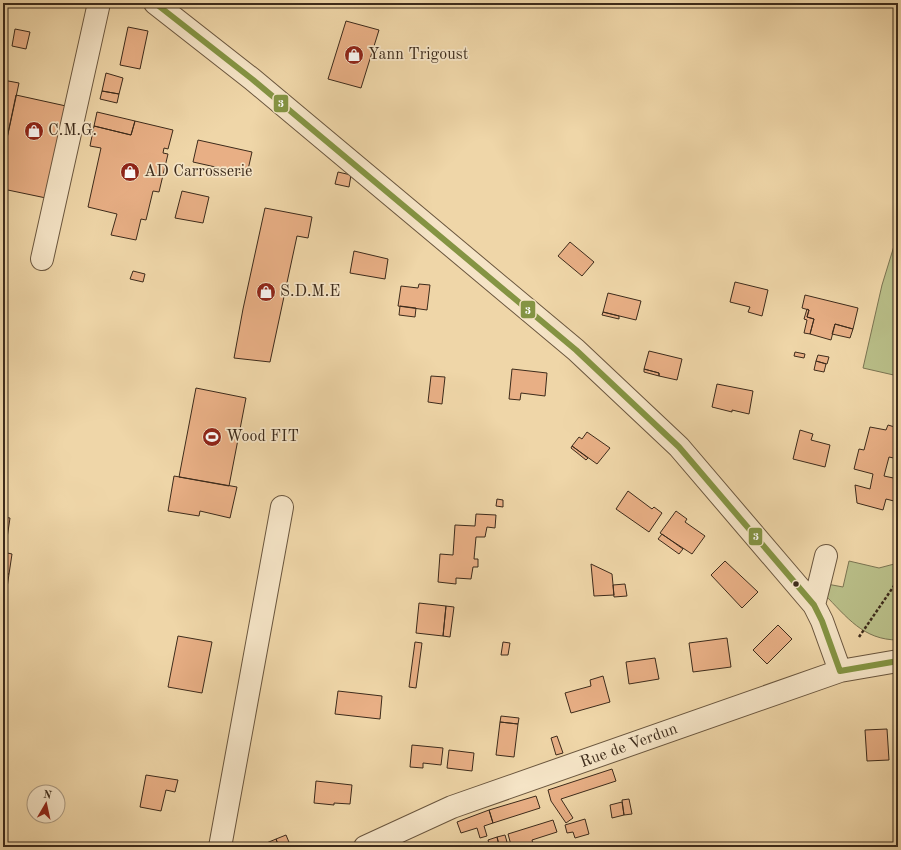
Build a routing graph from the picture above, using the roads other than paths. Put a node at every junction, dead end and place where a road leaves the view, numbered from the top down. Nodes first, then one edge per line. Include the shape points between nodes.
1 (99, 3) edge
2 (154, 3) edge
3 (42, 260) dead end
4 (282, 507) dead end
5 (826, 556) dead end
6 (814, 605) junction
7 (898, 661) edge
8 (840, 671) junction
9 (220, 847) edge
10 (365, 847) edge

1 - 3 street
2 - 6 street via 252,79 576,350 679,447
4 - 9 street
5 - 6 street
6 - 8 street
7 - 8 street, Rue de Verdun
8 - 10 street, Rue de Verdun via 452,808

